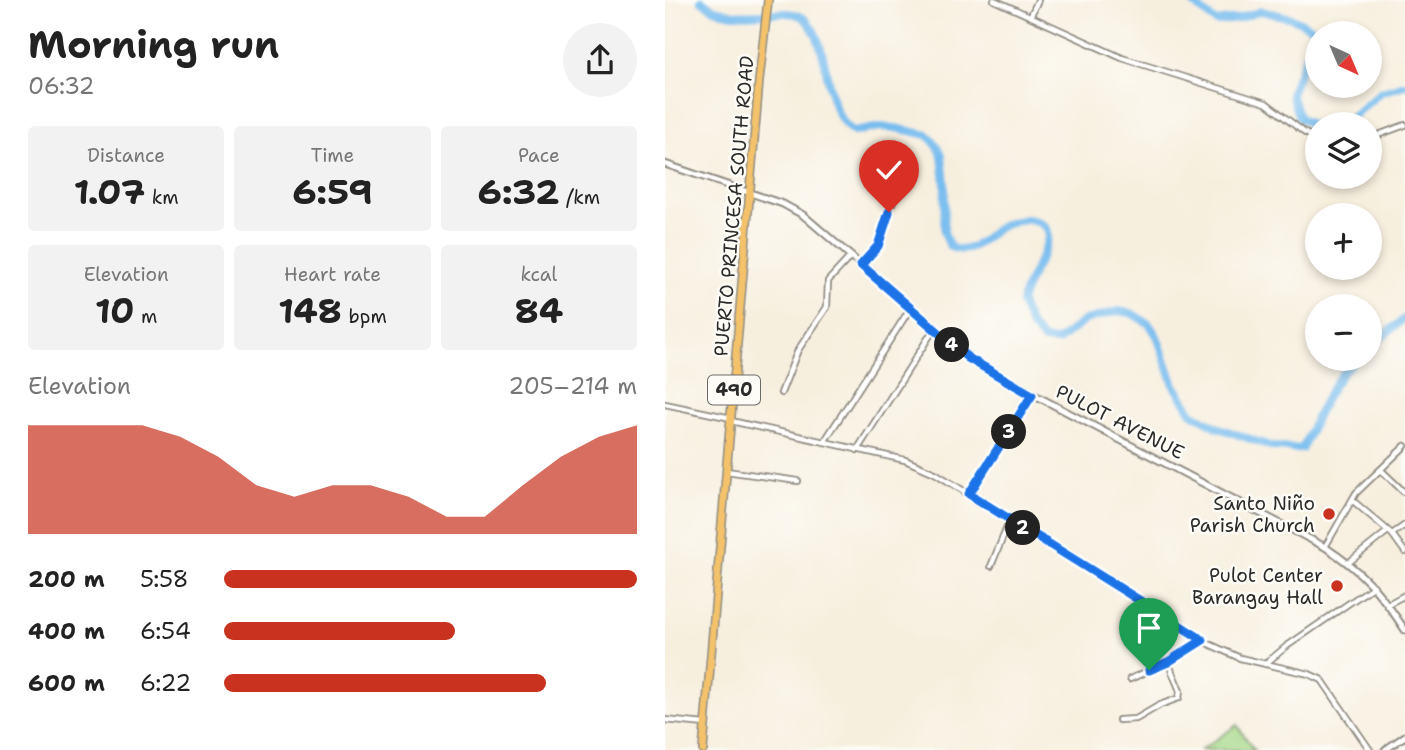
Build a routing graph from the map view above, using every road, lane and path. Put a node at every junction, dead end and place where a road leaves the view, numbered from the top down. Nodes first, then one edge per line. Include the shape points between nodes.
1 (994, 0) edge
2 (1038, 0) edge
3 (768, 1) edge
4 (1031, 16) junction
5 (1405, 125) edge
6 (1305, 133) edge
7 (1382, 134) edge
8 (906, 162) dead end
9 (665, 164) edge
10 (750, 193) junction
11 (851, 256) junction
12 (861, 265) junction
13 (910, 309) junction
14 (934, 329) junction
15 (781, 393) dead end
16 (1032, 395) junction
17 (665, 404) edge
18 (731, 420) junction
19 (824, 442) junction
20 (1405, 446) edge
21 (857, 450) junction
22 (1381, 470) junction
23 (726, 471) junction
24 (798, 481) dead end
25 (1405, 493) edge
26 (969, 494) junction
27 (1352, 500) junction
28 (1010, 520) junction
29 (1405, 525) edge
30 (1390, 532) junction
31 (1325, 547) junction
32 (1405, 552) edge
33 (1348, 562) junction
34 (991, 566) dead end
35 (1374, 586) junction
36 (1405, 595) edge
37 (1388, 604) junction
38 (1405, 630) edge
39 (1203, 640) junction
40 (1168, 662) junction
41 (1264, 665) junction
42 (1130, 679) dead end
43 (665, 720) edge
44 (1119, 720) dead end
45 (705, 724) junction
46 (1405, 736) edge
47 (703, 750) edge
48 (1370, 750) edge
49 (1385, 750) edge

1 - 4 street
2 - 4 street
3 - 10 main road, PUERTO PRINCESA SOUTH ROAD / 490
4 - 6 street via 1122,58 1266,103
5 - 7 street
8 - 12 street via 880,240
9 - 10 street, PULOT AVENUE
10 - 11 street, PULOT AVENUE via 803,215
10 - 18 main road, PUERTO PRINCESA SOUTH ROAD / 490
11 - 12 street, PULOT AVENUE
11 - 15 street via 828,281 827,307 798,350
12 - 13 street, PULOT AVENUE
13 - 14 street, PULOT AVENUE
13 - 19 street
14 - 16 street, PULOT AVENUE via 979,366
14 - 21 street
16 - 26 street
16 - 31 street, PULOT AVENUE
17 - 18 street
18 - 19 street
18 - 23 main road, PUERTO PRINCESA SOUTH ROAD / 490
19 - 21 street
20 - 22 street
21 - 26 street via 905,460
22 - 25 street
22 - 27 street
23 - 24 street
23 - 45 main road, PUERTO PRINCESA SOUTH ROAD / 490
26 - 28 street
27 - 30 street
27 - 31 street
28 - 34 street
28 - 39 street
29 - 30 street
30 - 32 street
30 - 33 street
31 - 33 street, PULOT AVENUE
33 - 35 street, PULOT AVENUE
35 - 37 street, PULOT AVENUE
35 - 41 street
36 - 37 street
37 - 38 street, PULOT AVENUE
39 - 40 street
39 - 41 street
40 - 42 street
40 - 44 street via 1179,698 1136,719
41 - 48 street via 1322,680
43 - 45 street
45 - 47 main road, PUERTO PRINCESA SOUTH ROAD / 490
46 - 49 street

